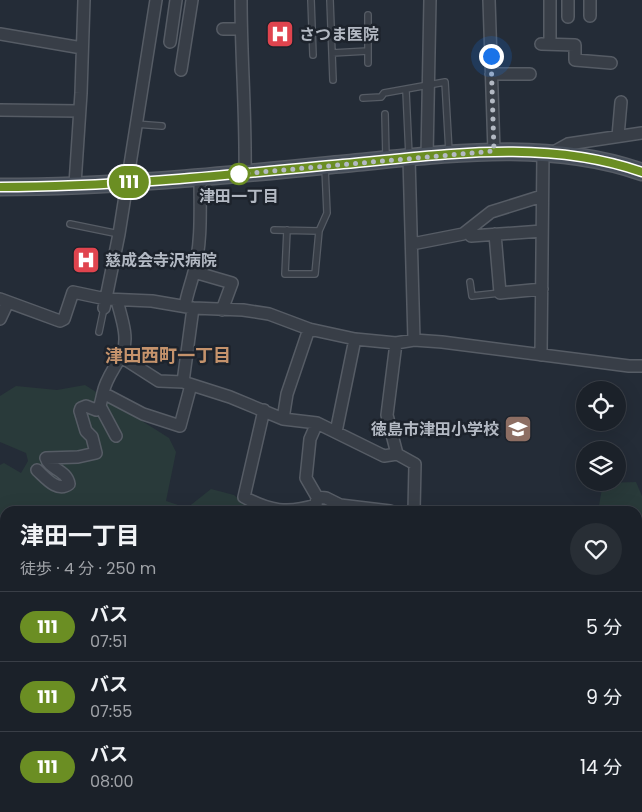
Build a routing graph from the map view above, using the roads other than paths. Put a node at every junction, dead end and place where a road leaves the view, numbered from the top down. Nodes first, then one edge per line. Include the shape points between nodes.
1 (84, 0) edge
2 (156, 0) edge
3 (176, 0) edge
4 (192, 0) edge
5 (241, 0) edge
6 (310, 0) edge
7 (330, 0) edge
8 (430, 0) edge
9 (489, 0) edge
10 (550, 0) edge
11 (568, 0) edge
12 (590, 0) edge
13 (368, 15) dead end
14 (568, 16) dead end
15 (590, 16) dead end
16 (223, 29) dead end
17 (241, 29) junction
18 (0, 34) edge
19 (170, 42) dead end
20 (82, 48) junction
21 (368, 51) junction
22 (332, 53) junction
23 (313, 54) dead end
24 (368, 63) dead end
25 (611, 63) dead end
26 (181, 70) dead end
27 (491, 74) junction
28 (530, 74) dead end
29 (333, 80) dead end
30 (429, 86) junction
31 (406, 91) junction
32 (364, 98) dead end
33 (621, 102) dead end
34 (0, 110) edge
35 (79, 111) junction
36 (385, 114) dead end
37 (135, 124) junction
38 (162, 126) dead end
39 (642, 133) edge
40 (618, 136) junction
41 (494, 151) junction
42 (449, 154) junction
43 (547, 154) junction
44 (427, 156) junction
45 (409, 158) junction
46 (386, 160) junction
47 (325, 166) junction
48 (642, 172) edge
49 (246, 173) junction
50 (200, 178) junction
51 (127, 182) junction
52 (75, 184) junction
53 (0, 187) edge
54 (542, 196) junction
55 (70, 224) dead end
56 (274, 230) dead end
57 (287, 230) junction
58 (319, 231) junction
59 (542, 231) junction
60 (119, 234) junction
61 (495, 234) junction
62 (472, 236) dead end
63 (412, 244) junction
64 (194, 272) junction
65 (470, 282) dead end
66 (542, 289) junction
67 (500, 293) junction
68 (4, 301) edge
69 (109, 302) junction
70 (189, 307) junction
71 (222, 310) junction
72 (0, 319) edge
73 (309, 329) junction
74 (99, 332) dead end
75 (355, 339) junction
76 (414, 340) junction
77 (396, 343) junction
78 (541, 355) junction
79 (120, 356) junction
80 (642, 366) edge
81 (187, 384) junction
82 (103, 394) junction
83 (100, 406) junction
84 (264, 410) junction
85 (283, 419) junction
86 (317, 423) junction
87 (336, 432) junction
88 (116, 436) dead end
89 (397, 454) junction
90 (38, 470) dead end
91 (317, 497) junction
92 (260, 506) edge
93 (313, 506) edge
94 (348, 506) edge
95 (414, 506) edge

1 - 20 street
2 - 37 street
3 - 19 street
4 - 26 street
5 - 17 street
6 - 23 lane
7 - 22 lane
8 - 30 street
9 - 27 street
10 - 25 street via 545,44 575,44 575,60
11 - 14 street
12 - 15 street
13 - 21 lane
16 - 17 street
17 - 49 street
18 - 20 street
20 - 35 street
21 - 22 lane
21 - 24 lane
22 - 29 lane
27 - 28 street
27 - 41 street
30 - 31 lane
30 - 42 lane via 445,82
30 - 44 street
31 - 32 lane
31 - 45 lane
33 - 40 street
34 - 35 street
35 - 52 street
36 - 46 lane
37 - 38 lane
37 - 51 street
39 - 40 street
40 - 43 street via 568,144
41 - 42 main road
41 - 43 main road
42 - 44 main road
43 - 48 main road via 587,158
43 - 54 street
44 - 45 main road
45 - 46 main road
45 - 63 street
46 - 47 main road
47 - 49 main road
47 - 58 lane via 327,213
49 - 50 main road
50 - 51 main road
50 - 64 street via 199,235
51 - 52 main road
51 - 60 street
52 - 53 main road
54 - 59 street
54 - 63 street via 491,212 463,234
55 - 60 lane
56 - 57 lane
57 - 58 lane
57 - 58 lane via 285,274 315,274
59 - 61 street
59 - 66 street
60 - 69 street
61 - 62 street
61 - 67 street
63 - 76 street
64 - 70 street via 187,289
64 - 71 street via 232,283
65 - 67 lane via 472,296
66 - 67 street
66 - 78 street
68 - 69 street via 60,321 64,319 73,292
68 - 72 street
69 - 70 street via 152,301
69 - 74 lane
69 - 79 street via 125,340
70 - 71 street
70 - 81 street
71 - 73 street via 270,314
73 - 75 street
73 - 85 street via 287,394
75 - 77 street
75 - 87 street
76 - 77 street
76 - 78 street
77 - 89 street via 387,415
78 - 80 street
79 - 81 street via 159,381
79 - 82 street
81 - 82 street via 180,426 143,414
81 - 84 street
82 - 83 street
83 - 88 street
83 - 90 street via 96,410 84,407 80,411 96,452 78,457 46,458 65,475 69,484 60,487 53,484
84 - 85 street
84 - 92 street via 244,497
85 - 86 street
86 - 87 street
86 - 91 street via 310,438 306,478
87 - 89 street via 384,456
89 - 95 street via 415,464
91 - 93 street
91 - 94 street

